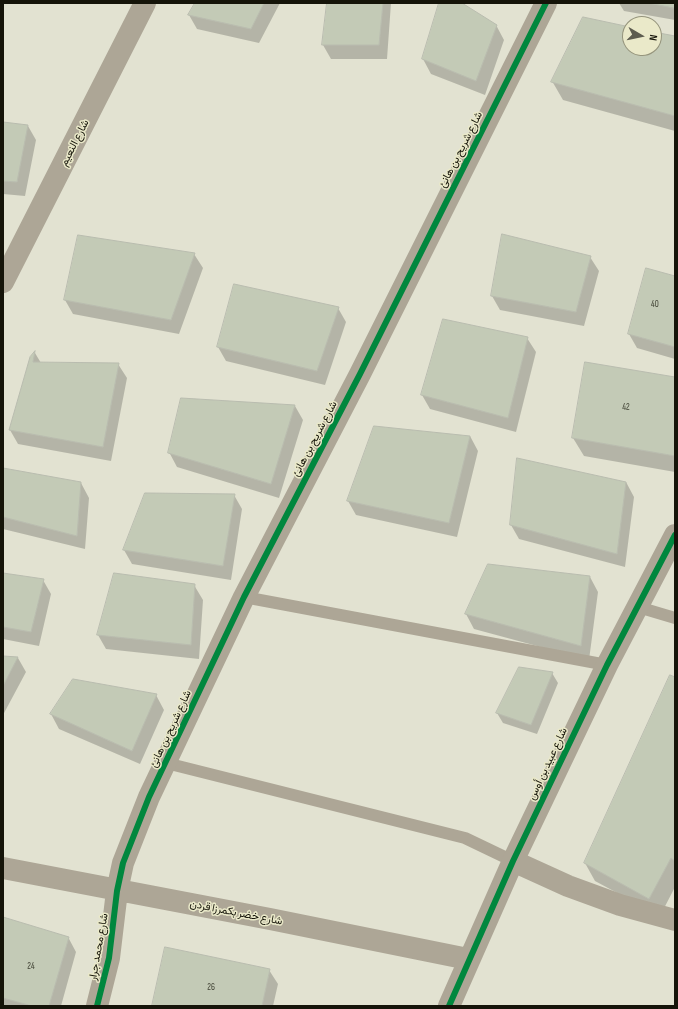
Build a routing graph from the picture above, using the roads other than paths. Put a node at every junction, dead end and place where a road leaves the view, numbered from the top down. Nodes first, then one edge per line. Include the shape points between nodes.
1 (145, 3) edge
2 (546, 3) edge
3 (3, 282) edge
4 (675, 535) edge
5 (244, 597) junction
6 (638, 606) junction
7 (675, 618) edge
8 (607, 665) junction
9 (166, 763) junction
10 (513, 861) junction
11 (3, 868) edge
12 (117, 891) junction
13 (675, 920) edge
14 (468, 960) junction
15 (97, 1006) edge
16 (449, 1006) edge

1 - 3 street, شارع النعيم
2 - 5 street, شارع شريح بن هانئ via 360,374
4 - 6 street, شارع عبيد بن أوس
5 - 8 lane
5 - 9 street, شارع شريح بن هانئ
6 - 7 lane
6 - 8 street, شارع عبيد بن أوس
8 - 10 street, شارع عبيد بن أوس
9 - 10 lane via 465,838
9 - 12 street, شارع شريح بن هانئ via 133,835
10 - 13 street via 568,886 620,905
10 - 14 street, شارع عبيد بن أوس
11 - 12 street, شارع خضر بكمرزا قردن
12 - 14 street, شارع خضر بكمرزا قردن via 270,919
12 - 15 street, شارع محمد جرار via 109,958
14 - 16 street, شارع عبيد بن أوس

